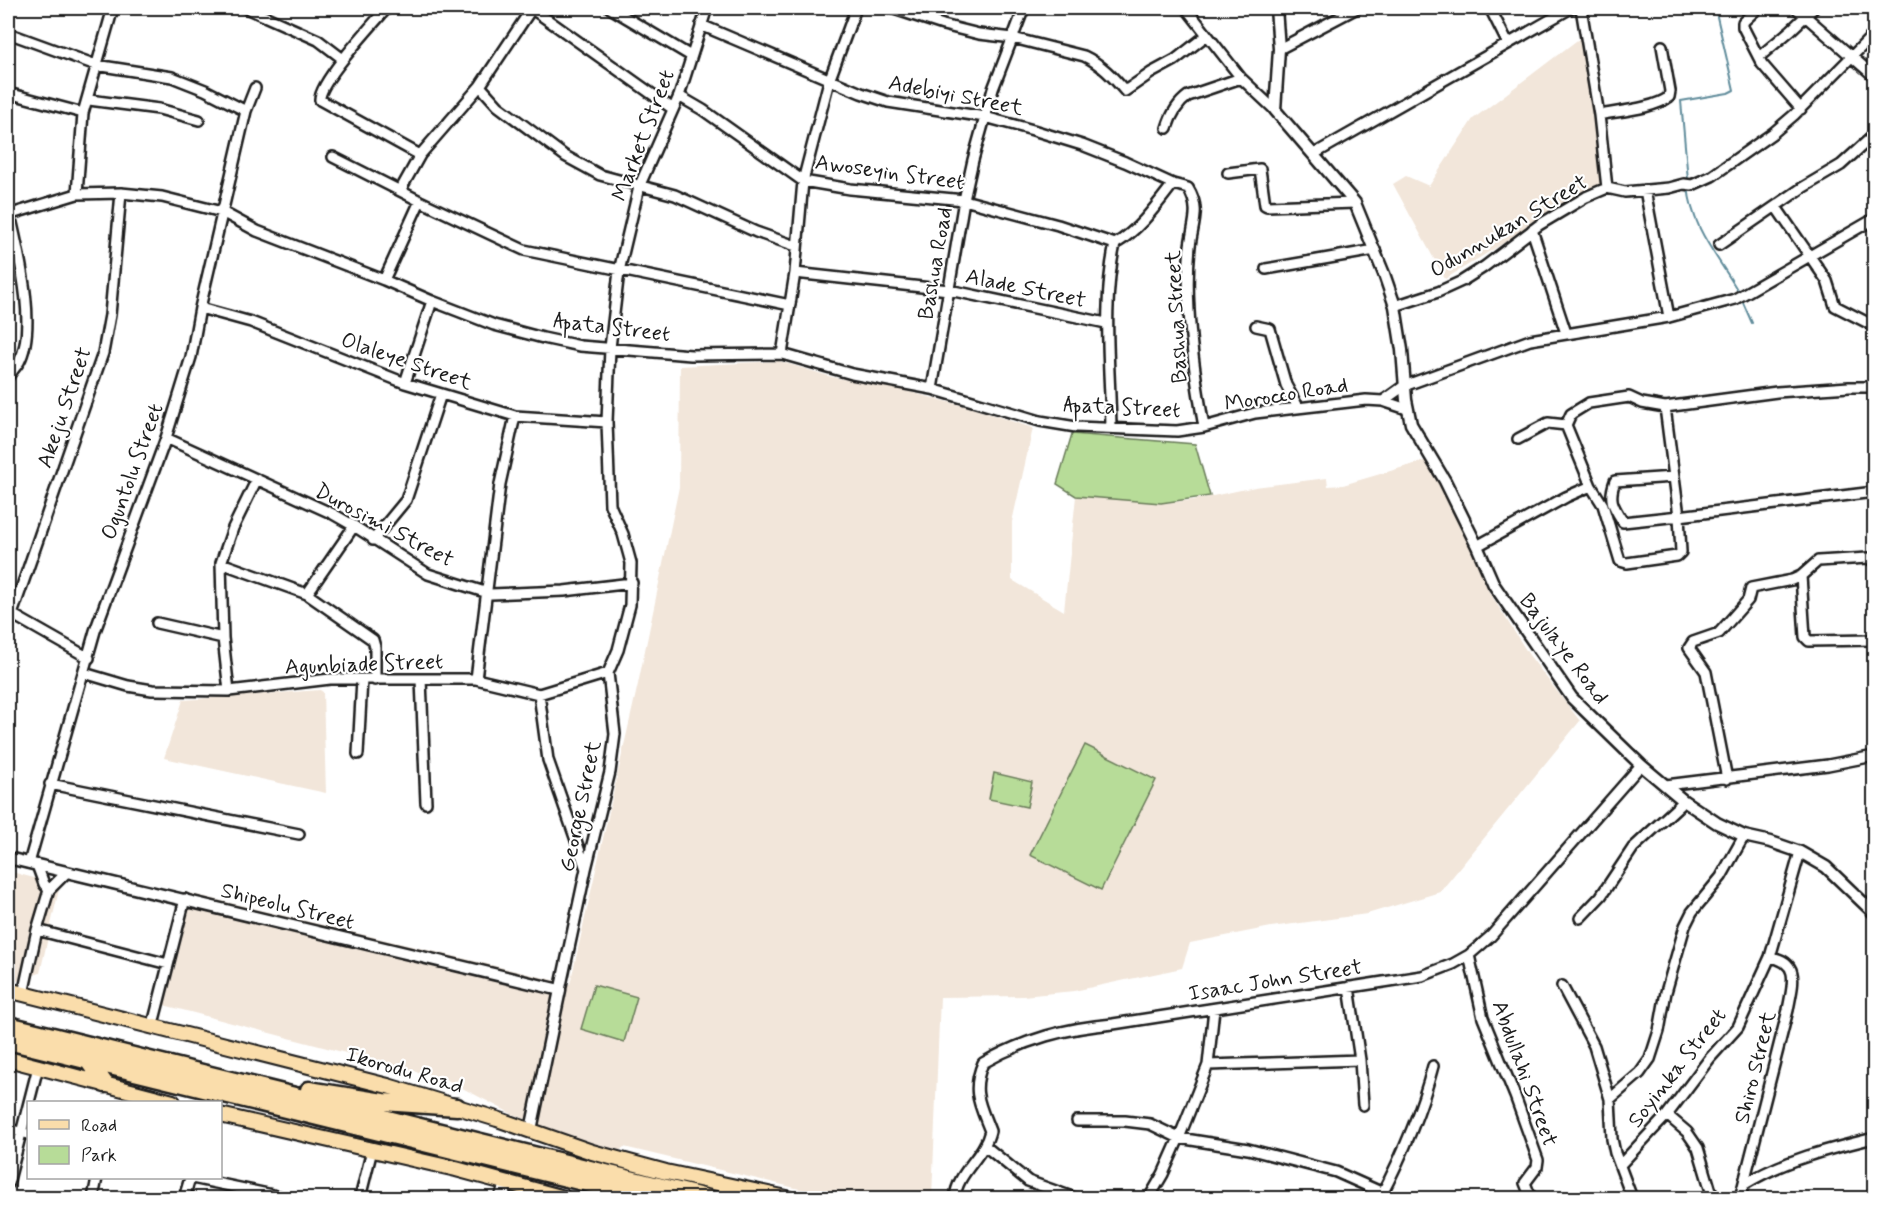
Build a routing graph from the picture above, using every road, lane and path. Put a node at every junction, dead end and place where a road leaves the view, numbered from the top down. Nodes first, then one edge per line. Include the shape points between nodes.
1 (113, 8) edge
2 (246, 8) edge
3 (387, 8) edge
4 (532, 8) edge
5 (610, 8) edge
6 (707, 8) edge
7 (856, 8) edge
8 (891, 8) edge
9 (1024, 8) edge
10 (1186, 8) edge
11 (1276, 8) edge
12 (1357, 8) edge
13 (1490, 8) edge
14 (1571, 8) edge
15 (1581, 8) edge
16 (1758, 8) edge
17 (1796, 8) edge
18 (1814, 8) edge
19 (1805, 17) junction
20 (701, 25) junction
21 (8, 33) edge
22 (1207, 34) junction
23 (1875, 34) edge
24 (1013, 38) junction
25 (1508, 44) junction
26 (1662, 46) dead end
27 (1279, 49) junction
28 (691, 56) junction
29 (1851, 56) junction
30 (1759, 57) junction
31 (343, 59) junction
32 (96, 65) junction
33 (1875, 76) edge
34 (1240, 78) junction
35 (829, 81) junction
36 (480, 86) junction
37 (255, 88) dead end
38 (8, 93) edge
39 (679, 96) junction
40 (88, 100) junction
41 (673, 109) junction
42 (1801, 109) junction
43 (1275, 110) junction
44 (246, 111) junction
45 (83, 113) junction
46 (1599, 115) junction
47 (985, 117) junction
48 (199, 120) dead end
49 (1167, 128) dead end
50 (1875, 135) edge
51 (1314, 154) junction
52 (420, 155) junction
53 (333, 157) dead end
54 (1228, 173) dead end
55 (803, 181) junction
56 (1173, 184) junction
57 (639, 187) junction
58 (1607, 188) junction
59 (401, 189) junction
60 (1645, 190) junction
61 (121, 193) junction
62 (77, 194) junction
63 (964, 200) junction
64 (420, 201) junction
65 (1355, 203) junction
66 (1196, 204) joint
67 (1776, 207) junction
68 (222, 212) junction
69 (9, 214) edge
70 (1875, 219) edge
71 (1532, 230) junction
72 (1114, 244) junction
73 (1719, 245) dead end
74 (796, 246) junction
75 (1375, 250) junction
76 (1809, 257) junction
77 (1266, 269) dead end
78 (619, 271) junction
79 (795, 273) junction
80 (384, 280) junction
81 (949, 290) junction
82 (432, 302) junction
83 (790, 305) junction
84 (1395, 306) junction
85 (200, 308) junction
86 (1669, 317) junction
87 (1106, 323) junction
88 (1256, 326) dead end
89 (1875, 326) edge
90 (1566, 333) junction
91 (610, 348) junction
92 (782, 354) junction
93 (8, 377) edge
94 (405, 383) junction
95 (1404, 386) junction
96 (1875, 387) edge
97 (932, 389) junction
98 (441, 394) junction
99 (1383, 401) junction
100 (1298, 407) junction
101 (1665, 407) junction
102 (1407, 409) junction
103 (515, 416) junction
104 (607, 422) junction
105 (1566, 425) junction
106 (1111, 428) junction
107 (1200, 428) junction
108 (166, 438) junction
109 (1518, 440) dead end
110 (1674, 477) junction
111 (256, 481) junction
112 (1590, 486) junction
113 (1875, 492) edge
114 (1678, 516) junction
115 (354, 526) junction
116 (374, 540) junction
117 (1477, 546) junction
118 (1875, 562) edge
119 (221, 563) junction
120 (1801, 576) junction
121 (632, 583) junction
122 (486, 592) junction
123 (307, 594) junction
124 (10, 614) edge
125 (157, 623) dead end
126 (8, 626) edge
127 (223, 638) junction
128 (1875, 640) edge
129 (89, 658) junction
130 (84, 673) junction
131 (608, 673) junction
132 (362, 679) junction
133 (421, 679) junction
134 (476, 679) junction
135 (375, 680) junction
136 (229, 691) junction
137 (539, 694) junction
138 (358, 754) dead end
139 (1875, 756) edge
140 (1641, 765) junction
141 (1727, 779) junction
142 (50, 784) junction
143 (1666, 785) junction
144 (1684, 801) junction
145 (426, 803) dead end
146 (299, 834) dead end
147 (1744, 836) junction
148 (1800, 852) junction
149 (8, 858) edge
150 (33, 864) junction
151 (586, 869) junction
152 (66, 873) junction
153 (49, 890) junction
154 (185, 899) junction
155 (1875, 913) edge
156 (1580, 918) dead end
157 (37, 930) junction
158 (1469, 956) junction
159 (1770, 957) junction
160 (168, 964) junction
161 (1562, 986) dead end
162 (1349, 987) junction
163 (8, 990) edge
164 (560, 990) junction
165 (23, 994) junction
166 (1214, 1009) junction
167 (9, 1028) edge
168 (152, 1028) junction
169 (8, 1059) edge
170 (1359, 1060) junction
171 (89, 1062) junction
172 (1208, 1065) junction
173 (1433, 1066) dead end
174 (38, 1067) junction
175 (105, 1083) junction
176 (267, 1089) junction
177 (1610, 1099) junction
178 (31, 1101) edge
179 (169, 1101) edge
180 (1363, 1105) dead end
181 (457, 1107) junction
182 (222, 1114) edge
183 (1667, 1115) junction
184 (1077, 1121) dead end
185 (8, 1129) edge
186 (531, 1130) junction
187 (25, 1133) edge
188 (1179, 1138) junction
189 (1875, 1138) edge
190 (985, 1146) junction
191 (372, 1150) junction
192 (1620, 1165) junction
193 (97, 1179) edge
194 (191, 1179) edge
195 (196, 1179) edge
196 (8, 1184) edge
197 (506, 1184) junction
198 (1745, 1184) junction
199 (272, 1196) edge
200 (1382, 1196) edge
201 (642, 1197) edge
202 (93, 1198) edge
203 (184, 1198) edge
204 (287, 1198) edge
205 (360, 1198) edge
206 (501, 1198) edge
207 (564, 1198) edge
208 (618, 1198) edge
209 (707, 1198) edge
210 (787, 1198) edge
211 (955, 1198) edge
212 (1076, 1198) edge
213 (1149, 1198) edge
214 (1531, 1198) edge
215 (1632, 1198) edge
216 (1713, 1198) edge
217 (1740, 1198) edge

1 - 32 street
2 - 31 street via 318,40
3 - 31 street
4 - 36 street
4 - 41 street
5 - 28 street
6 - 20 street, Market Street
7 - 35 street
8 - 24 street via 979,34
9 - 24 street, Bashua Road
10 - 22 street
11 - 27 street
12 - 27 street
13 - 25 street
14 - 25 street
15 - 46 street
16 - 30 street via 1743,22 1743,27
17 - 19 street
18 - 19 street
19 - 29 street
19 - 30 street
20 - 28 street, Market Street
20 - 35 street, Adebiyi Street
21 - 32 street
22 - 24 street via 1175,60 1125,91 1109,73 1084,56
22 - 34 street
23 - 29 street, Odunnukan Street
24 - 47 street, Bashua Road
25 - 51 street
26 - 46 street via 1668,98
27 - 43 street
28 - 39 street, Market Street
29 - 33 street
29 - 42 street, Odunnukan Street
30 - 42 street
31 - 52 street via 319,95 320,100
32 - 40 street
32 - 44 street via 172,77
34 - 43 street
34 - 49 street via 1188,96 1181,101
35 - 47 street, Adebiyi Street via 888,102
35 - 55 street
36 - 52 street
36 - 57 street via 498,106 565,156 600,175
37 - 44 street, Oguntolu Street
38 - 45 street
39 - 41 street, Market Street
39 - 55 street, Awoseyin Street
40 - 45 street
40 - 48 street
41 - 57 street, Market Street
42 - 60 street, Odunnukan Street via 1712,176 1688,185
43 - 51 street, Bajulaye Road
44 - 68 street, Oguntolu Street
45 - 62 street
46 - 58 street
47 - 56 street, Adebiyi Street via 1082,145
47 - 63 street, Bashua Road
50 - 67 street via 1841,165
51 - 65 street, Bajulaye Road
52 - 59 street
53 - 59 street
54 - 65 street via 1260,169 1268,206
55 - 63 street, Awoseyin Street
55 - 74 street
56 - 66 street, Adebiyi Street via 1188,188
56 - 72 street via 1150,213
57 - 74 street via 675,195
57 - 78 street, Market Street
58 - 60 street, Odunnukan Street via 1625,192
58 - 71 street, Odunnukan Street
59 - 64 street
60 - 86 street
61 - 62 street, Apata Street
61 - 68 street, Apata Street via 162,197
61 - 124 street, Akeju Street via 103,353
62 - 69 street, Apata Street
63 - 72 street, Awoseyin Street
63 - 81 street, Bashua Road
64 - 78 street via 524,250
64 - 80 street
65 - 75 street, Bajulaye Road
66 - 107 street, Bashua Street via 1189,258
67 - 73 street
67 - 76 street
68 - 80 street, Apata Street via 257,231
68 - 85 street, Oguntolu Street
69 - 93 street via 22,271 27,320 20,361
70 - 76 street
71 - 84 street, Odunnukan Street via 1462,281
71 - 90 street
72 - 87 street
74 - 79 street
75 - 77 street
75 - 84 street, Bajulaye Road
76 - 86 street via 1738,297
76 - 89 street via 1827,281 1835,306
78 - 83 street
78 - 91 street, Market Street
79 - 81 street, Alade Street
79 - 83 street
80 - 82 street, Apata Street
81 - 87 street, Alade Street
81 - 97 street, Bashua Road
82 - 91 street, Apata Street via 543,338
82 - 94 street
83 - 92 street
84 - 95 street, Bajulaye Road
85 - 94 street, Olaleye Street via 251,322
85 - 108 street, Oguntolu Street via 191,357
86 - 90 street
87 - 106 street
88 - 100 street via 1270,329 1286,385
90 - 95 street via 1499,350
91 - 92 street, Apata Street via 691,355
91 - 104 street, George Street
92 - 97 street, Apata Street via 852,374
94 - 98 street, Olaleye Street
95 - 99 street
95 - 102 street, Bajulaye Road
96 - 101 street via 1777,392
97 - 106 street, Apata Street via 1040,421
98 - 103 street, Olaleye Street
98 - 116 street via 406,500
99 - 100 street, Morocco Road
99 - 102 street, Morocco Road
100 - 107 street, Morocco Road
101 - 105 street via 1629,397 1589,403 1572,414
101 - 110 street
102 - 117 street, Bajulaye Road via 1411,424
103 - 104 street, Olaleye Street
103 - 122 street via 500,484
104 - 121 street, George Street via 610,506 623,534
105 - 109 street via 1548,423
105 - 112 street
106 - 107 street, Apata Street
108 - 111 street, Durosimi Street
108 - 129 street, Oguntolu Street via 95,631
110 - 114 street
110 - 114 street via 1615,481 1610,494 1623,522
111 - 115 street, Durosimi Street
111 - 119 street
112 - 114 street via 1603,505 1620,561 1677,556 1682,547
112 - 117 street
113 - 114 street
115 - 116 street, Durosimi Street
115 - 123 street
116 - 122 street, Durosimi Street via 428,574
117 - 140 street, Bajulaye Road via 1494,585 1572,698
118 - 120 street via 1868,558 1818,561
119 - 123 street
119 - 127 street
120 - 128 street via 1805,637
120 - 141 street via 1751,588 1748,600 1719,633 1693,642 1689,648 1706,672
121 - 122 street, Durosimi Street via 564,591
121 - 131 street, George Street via 618,650
122 - 134 street
123 - 135 street via 373,640
124 - 126 street, Akeju Street
124 - 129 street
125 - 127 street
127 - 136 street
129 - 130 street, Oguntolu Street
130 - 136 street, Agunbiade Street via 146,690
130 - 142 street, Oguntolu Street
131 - 137 street
131 - 151 street, George Street via 615,734 610,772
132 - 135 street, Agunbiade Street
132 - 136 street, Agunbiade Street
132 - 138 street
133 - 134 street, Agunbiade Street
133 - 135 street, Agunbiade Street
133 - 145 street
134 - 137 street, Agunbiade Street
137 - 151 street via 548,760
139 - 141 street
140 - 143 street, Bajulaye Road
140 - 158 street, Isaac John Street
141 - 143 street
142 - 146 street
142 - 150 street, Oguntolu Street
143 - 144 street, Bajulaye Road
144 - 147 street, Bajulaye Road
144 - 156 street via 1634,848 1601,896
147 - 148 street, Bajulaye Road
147 - 177 street via 1685,926 1650,1059
148 - 155 street, Bajulaye Road via 1826,867
148 - 159 street, Soyinka Street
149 - 150 street, Shipeolu Street
150 - 152 street, Shipeolu Street
150 - 153 street
151 - 164 street, George Street
152 - 153 street
152 - 154 street, Shipeolu Street
153 - 157 street
154 - 160 street
154 - 164 street, Shipeolu Street
157 - 160 street
157 - 165 street
158 - 162 street, Isaac John Street via 1422,976
158 - 214 street, Abdullahi Street via 1483,1018 1538,1160 1525,1183
159 - 183 street, Soyinka Street via 1738,1028
159 - 198 street, Shiro Street via 1789,964 1792,987
160 - 168 street
161 - 177 street via 1590,1034
162 - 166 street, Isaac John Street
162 - 170 street
163 - 165 main road, Ikorodu Road
164 - 186 street, George Street
165 - 168 main road, Ikorodu Road
166 - 172 street
166 - 190 street, Isaac John Street via 1079,1027 1036,1038 983,1063 977,1099 990,1131
167 - 171 highway
167 - 176 highway
168 - 181 main road, Ikorodu Road via 388,1086
169 - 174 main road
170 - 172 street
170 - 180 street
171 - 175 highway
171 - 201 highway
172 - 188 street
173 - 200 street via 1417,1118
174 - 175 main road
174 - 178 street
175 - 179 main road
176 - 181 highway via 293,1087 383,1102
176 - 209 highway
177 - 192 street via 1612,1139
181 - 186 main road, Ikorodu Road
182 - 191 main road
183 - 192 street, Soyinka Street
183 - 216 street via 1698,1148
184 - 188 street via 1141,1122
185 - 187 street
186 - 210 main road, Ikorodu Road via 666,1172
187 - 196 street
188 - 200 street via 1336,1172
188 - 213 street
189 - 198 street via 1801,1158
190 - 211 street via 956,1188
190 - 212 street via 1028,1181
191 - 197 main road
191 - 205 street
192 - 215 street
193 - 202 street
194 - 203 street
195 - 199 street
197 - 206 main road
197 - 207 main road
198 - 217 street, Shiro Street
199 - 204 street
201 - 208 highway

